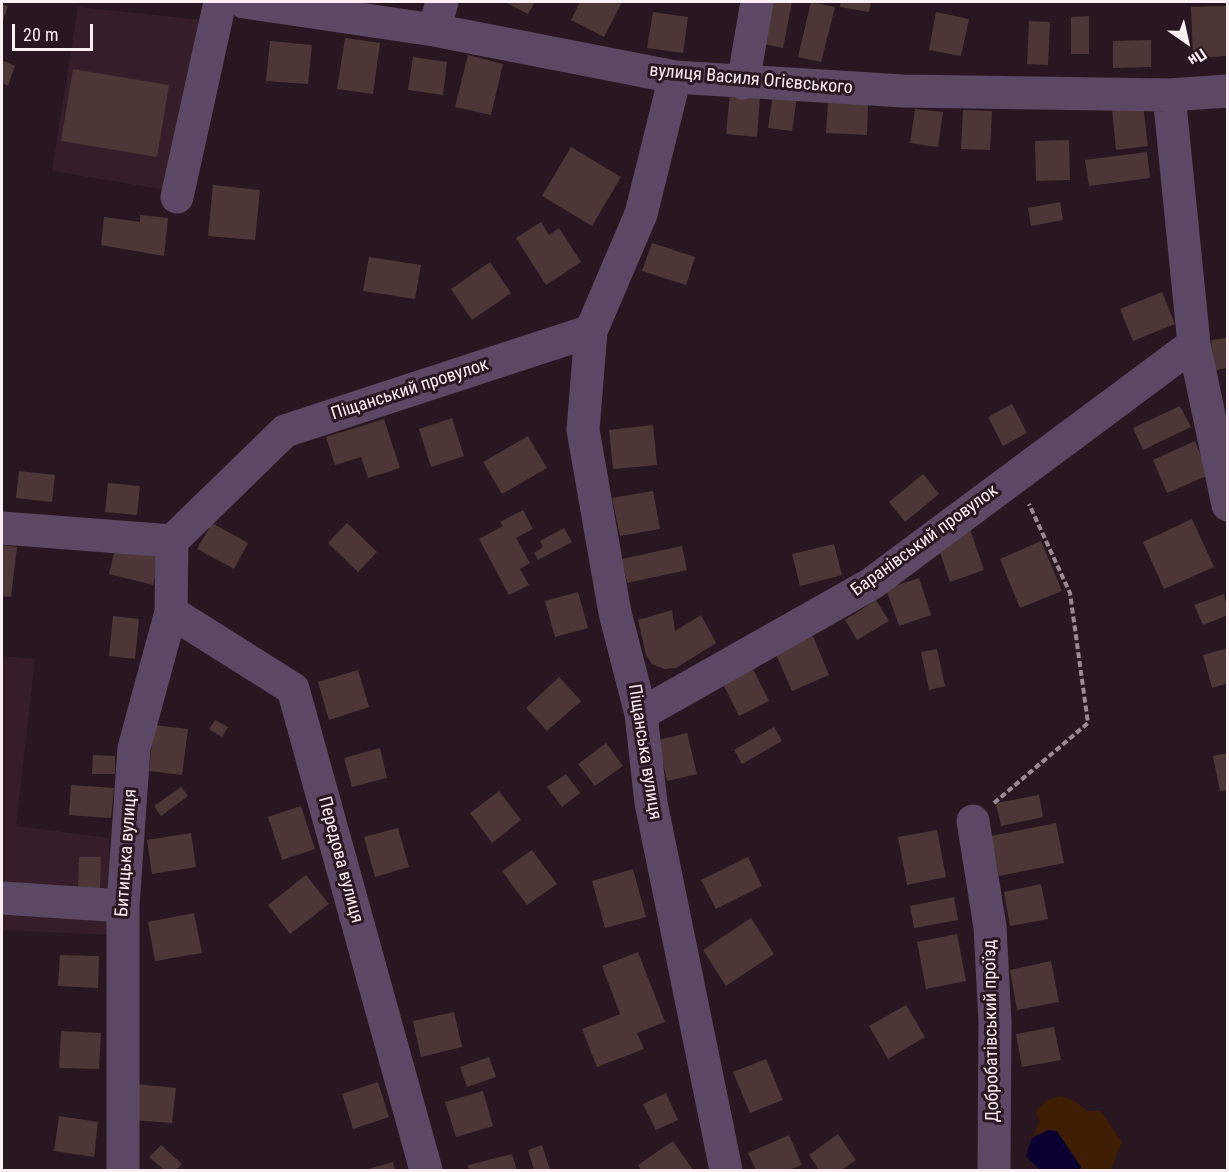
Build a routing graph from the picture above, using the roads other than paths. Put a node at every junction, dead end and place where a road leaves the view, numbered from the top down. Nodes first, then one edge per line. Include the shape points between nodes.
1 (220, 2) edge
2 (244, 2) edge
3 (757, 2) edge
4 (438, 16) edge
5 (675, 77) junction
6 (743, 83) junction
7 (1227, 91) edge
8 (1169, 95) junction
9 (177, 197) dead end
10 (591, 332) junction
11 (1194, 344) junction
12 (1227, 505) edge
13 (2, 528) edge
14 (172, 541) junction
15 (171, 612) junction
16 (641, 714) junction
17 (973, 821) road end
18 (2, 898) edge
19 (123, 906) junction
20 (123, 1170) edge
21 (426, 1170) edge
22 (726, 1170) edge
23 (994, 1170) edge

1 - 9 street
2 - 4 street, вулиця Василя Огієвського
3 - 6 street
4 - 5 street, вулиця Василя Огієвського
5 - 6 street, вулиця Василя Огієвського
5 - 10 street via 641,214
6 - 8 street, вулиця Василя Огієвського via 903,91
7 - 8 street, вулиця Василя Огієвського
8 - 11 street
10 - 14 street, Піщанський провулок via 285,431
10 - 16 street, Піщанська вулиця via 584,430 615,614
11 - 12 street
11 - 16 street, Баранівський провулок via 871,584
13 - 14 street
14 - 15 street, Битицька вулиця
15 - 19 street, Битицька вулиця via 134,748
15 - 21 street, Передова вулиця via 293,689
16 - 22 street, Піщанська вулиця via 651,803
17 - 23 street, Добробатівський проїзд via 991,939
18 - 19 street
19 - 20 street, Битицька вулиця

